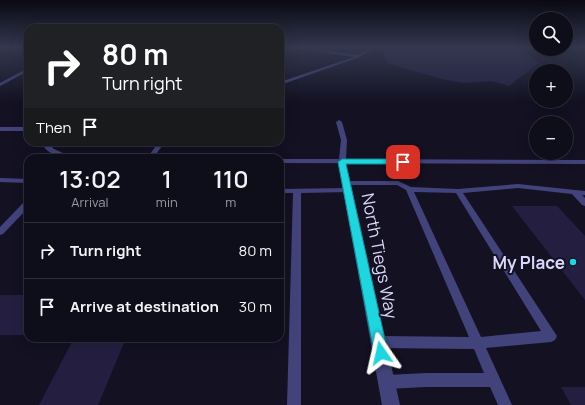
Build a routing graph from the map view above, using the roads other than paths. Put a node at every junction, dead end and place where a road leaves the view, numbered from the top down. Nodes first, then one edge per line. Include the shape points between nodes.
1 (331, 66) edge
2 (24, 71) edge
3 (284, 83) edge
4 (0, 85) edge
5 (340, 122) dead end
6 (0, 129) edge
7 (24, 129) edge
8 (45, 146) edge
9 (57, 154) edge
10 (284, 161) edge
11 (342, 162) junction
12 (585, 162) edge
13 (0, 180) edge
14 (24, 181) edge
15 (347, 187) junction
16 (409, 189) junction
17 (284, 191) edge
18 (298, 191) junction
19 (458, 191) junction
20 (575, 193) junction
21 (585, 193) edge
22 (585, 203) edge
23 (24, 207) edge
24 (0, 232) edge
25 (379, 342) junction
26 (478, 343) junction
27 (494, 380) junction
28 (387, 382) junction
29 (294, 405) edge
30 (391, 405) edge
31 (505, 405) edge

1 - 3 lane
2 - 4 lane
5 - 11 lane via 344,140
6 - 7 lane
8 - 9 lane
10 - 11 lane
11 - 12 lane
11 - 15 street, North Tiegs Way
13 - 14 lane
15 - 16 lane via 398,183
15 - 18 lane
15 - 25 street, North Tiegs Way
16 - 19 lane
16 - 26 lane
17 - 18 lane
18 - 29 lane
19 - 20 lane via 518,186
19 - 26 lane via 551,336
20 - 21 lane
20 - 22 lane
23 - 24 lane
25 - 26 lane
25 - 28 street, North Tiegs Way
26 - 27 lane
27 - 28 lane
27 - 31 lane
28 - 30 street, North Tiegs Way

